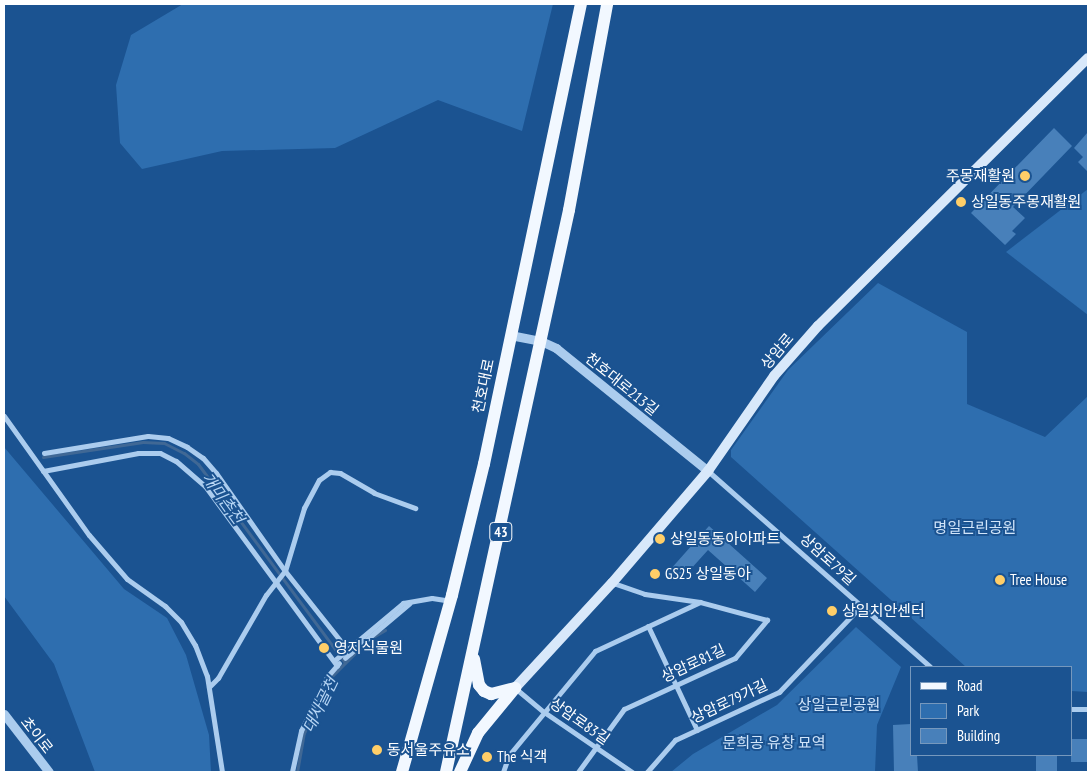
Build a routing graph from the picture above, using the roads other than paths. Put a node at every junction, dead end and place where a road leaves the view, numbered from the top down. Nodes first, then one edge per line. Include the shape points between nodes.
1 (581, 4) edge
2 (607, 4) edge
3 (1088, 58) edge
4 (510, 335) junction
5 (541, 341) junction
6 (4, 416) edge
7 (44, 453) dead end
8 (43, 471) junction
9 (708, 471) junction
10 (415, 508) dead end
11 (285, 571) junction
12 (612, 583) junction
13 (278, 584) junction
14 (450, 601) junction
15 (700, 602) junction
16 (861, 606) junction
17 (648, 626) junction
18 (346, 653) junction
19 (473, 654) junction
20 (337, 663) junction
21 (929, 666) edge
22 (676, 685) junction
23 (209, 687) junction
24 (515, 688) junction
25 (1072, 709) edge
26 (1088, 709) edge
27 (544, 712) junction
28 (4, 714) edge
29 (697, 730) junction
30 (596, 747) junction
31 (49, 772) edge
32 (222, 772) edge
33 (292, 772) edge
34 (402, 772) edge
35 (446, 772) edge
36 (460, 772) edge
37 (504, 772) edge
38 (578, 772) edge
39 (632, 772) edge
40 (647, 772) edge

1 - 4 main road, 천호대로 / 43
2 - 5 main road, 43
3 - 9 main road, 상암로 via 818,326 774,376
4 - 5 street, 천호대로213길
4 - 14 main road, 천호대로 / 43
5 - 9 street, 천호대로213길 via 556,348
5 - 19 main road, 43
6 - 8 street
7 - 11 street via 148,436 168,438 203,458
8 - 13 street via 138,453 160,453 176,461 205,486
8 - 23 street via 89,536 126,579 154,597 180,622 195,645
9 - 12 main road, 상암로
9 - 16 street, 상암로79길
10 - 11 street via 374,493 340,473 330,472 319,480 304,508
11 - 13 street
11 - 18 street
12 - 15 street, 상암로81길 via 646,594
12 - 24 main road, 상암로
13 - 20 street
13 - 23 street via 266,595 233,656
14 - 18 street via 432,598 403,603
14 - 34 main road, 천호대로 / 43
15 - 17 street
15 - 22 street, 상암로81길 via 767,620 735,658
16 - 21 street, 상암로79길
16 - 29 street, 상암로79가길 via 779,692
17 - 22 street
17 - 27 street via 595,651
18 - 20 street
19 - 24 main road via 479,685 484,691 491,694
19 - 35 main road, 43
20 - 33 street via 301,731
22 - 29 street
22 - 30 street, 상암로81길 via 624,710
23 - 32 street
24 - 27 street, 상암로83길
24 - 36 main road via 478,733
25 - 26 street
27 - 30 street, 상암로83길
27 - 37 street via 508,755
28 - 31 street, 초이로
29 - 40 street, 상암로79가길 via 667,747
30 - 38 street, 상암로81길
30 - 39 street, 상암로83길

